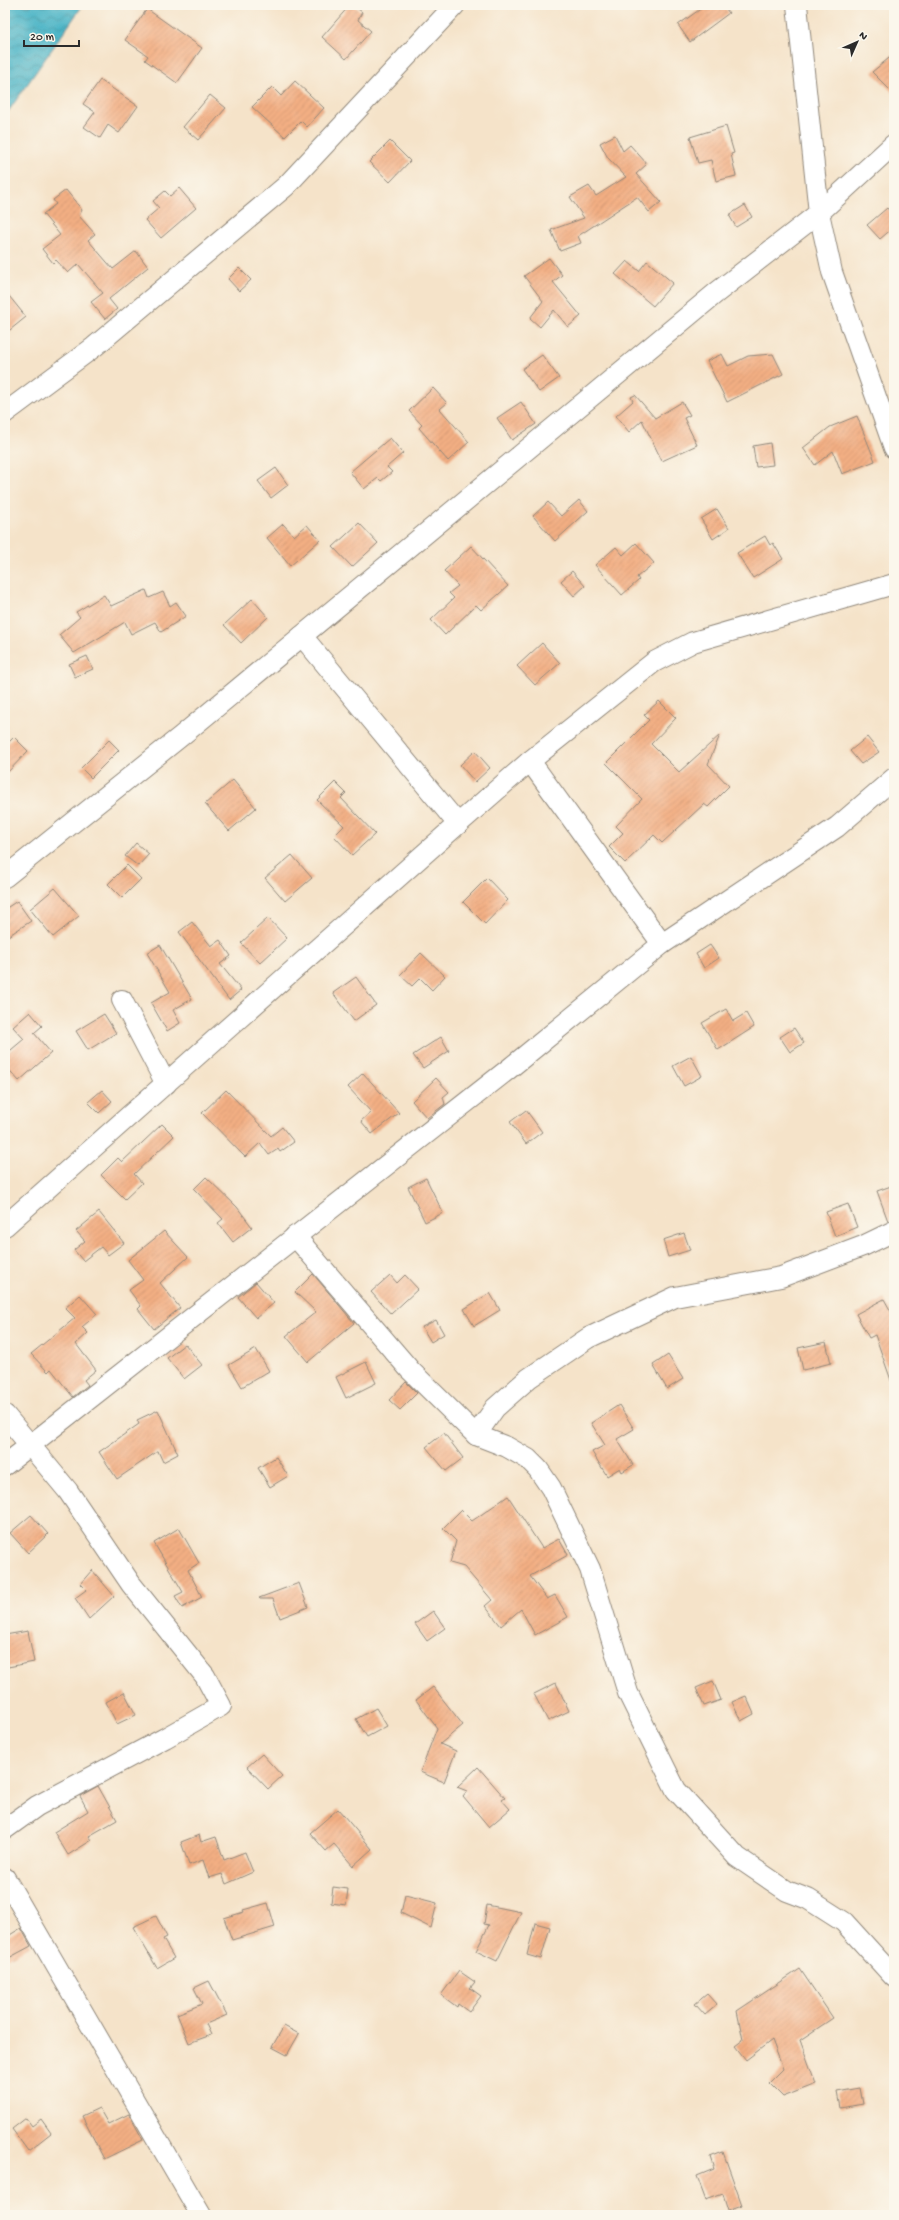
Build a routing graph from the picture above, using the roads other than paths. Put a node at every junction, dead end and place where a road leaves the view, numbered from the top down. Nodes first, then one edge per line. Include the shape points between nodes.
1 (455, 5) edge
2 (797, 5) edge
3 (894, 144) edge
4 (819, 213) junction
5 (5, 413) edge
6 (894, 448) edge
7 (894, 584) edge
8 (302, 636) junction
9 (530, 762) junction
10 (894, 778) edge
11 (458, 824) junction
12 (5, 877) edge
13 (662, 944) junction
14 (122, 1000) dead end
15 (166, 1084) junction
16 (5, 1226) edge
17 (894, 1231) edge
18 (295, 1236) junction
19 (5, 1415) edge
20 (476, 1435) junction
21 (30, 1446) junction
22 (5, 1465) edge
23 (5, 1829) edge
24 (5, 1878) edge
25 (894, 1977) edge
26 (202, 2215) edge

1 - 5 street via 286,186 94,346
2 - 4 street
3 - 4 street
4 - 6 street via 832,272
4 - 8 street via 716,293
7 - 9 street via 693,642 654,662
8 - 11 street
8 - 12 street
9 - 11 street
9 - 13 street
10 - 13 street via 837,827
11 - 15 street
13 - 18 street via 510,1068
14 - 15 street
15 - 16 street
17 - 20 street via 863,1246 781,1277 675,1297 588,1338 529,1378 495,1408
18 - 20 street via 410,1370
18 - 21 street
19 - 21 street
20 - 25 street via 507,1447 528,1459 551,1488 590,1569 628,1693 676,1790 737,1857 787,1891 808,1900 844,1922
21 - 22 street
21 - 23 street via 68,1492 131,1584 205,1676 220,1706 37,1806
24 - 26 street

